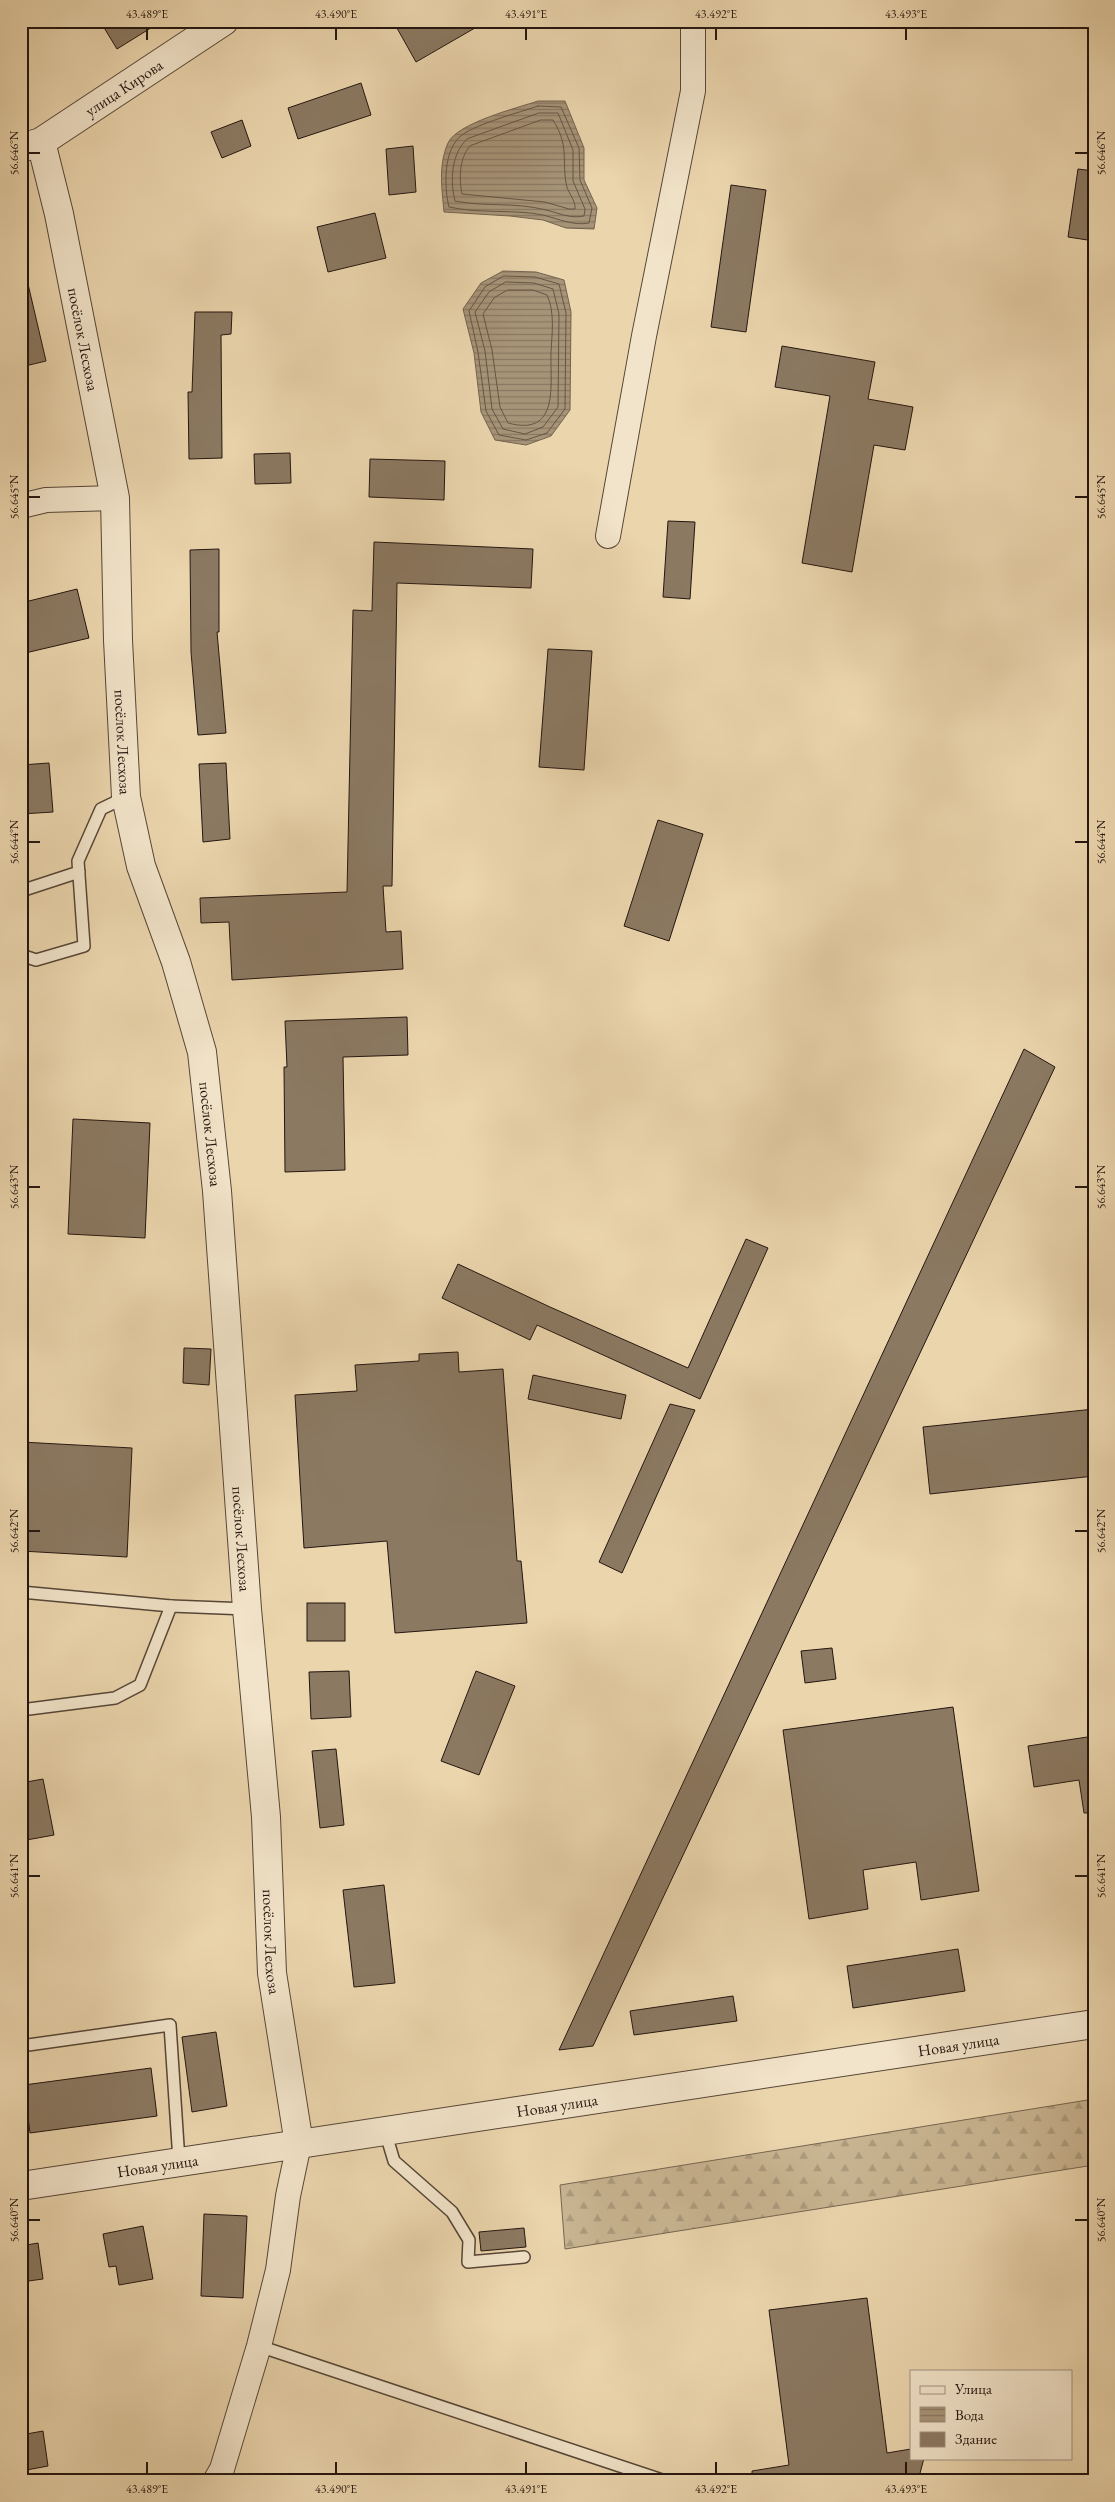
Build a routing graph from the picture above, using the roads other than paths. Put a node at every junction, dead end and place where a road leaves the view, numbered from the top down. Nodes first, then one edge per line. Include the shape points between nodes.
1 (224, 21) edge
2 (693, 21) edge
3 (31, 145) edge
4 (115, 498) junction
5 (21, 506) edge
6 (608, 536) dead end
7 (126, 796) junction
8 (79, 872) junction
9 (21, 890) edge
10 (21, 955) edge
11 (21, 1592) edge
12 (171, 1606) junction
13 (247, 1610) junction
14 (21, 1710) edge
15 (1094, 2024) edge
16 (21, 2046) edge
17 (385, 2131) junction
18 (299, 2144) junction
19 (179, 2161) junction
20 (21, 2186) edge
21 (524, 2257) dead end
22 (259, 2346) junction
23 (215, 2481) edge
24 (665, 2481) edge

1 - 3 street, улица Кирова
2 - 6 street via 693,91
3 - 4 street, посёлок Лесхоза via 58,214
4 - 5 street via 46,500
4 - 7 street, посёлок Лесхоза
7 - 8 lane via 102,809 78,861
7 - 13 street, посёлок Лесхоза via 141,866 176,962 202,1052 217,1192
8 - 9 lane
8 - 10 lane via 84,946 36,960
11 - 12 lane
12 - 13 lane
12 - 14 lane via 140,1684 115,1698
13 - 18 street, посёлок Лесхоза via 266,1817 272,1973
15 - 17 street, Новая улица
16 - 19 lane via 170,2025
17 - 18 street, Новая улица
17 - 21 lane via 394,2161 452,2212 469,2240 468,2262
18 - 19 street, Новая улица
18 - 22 street via 278,2270
19 - 20 street, Новая улица
22 - 23 street via 222,2469
22 - 24 lane

